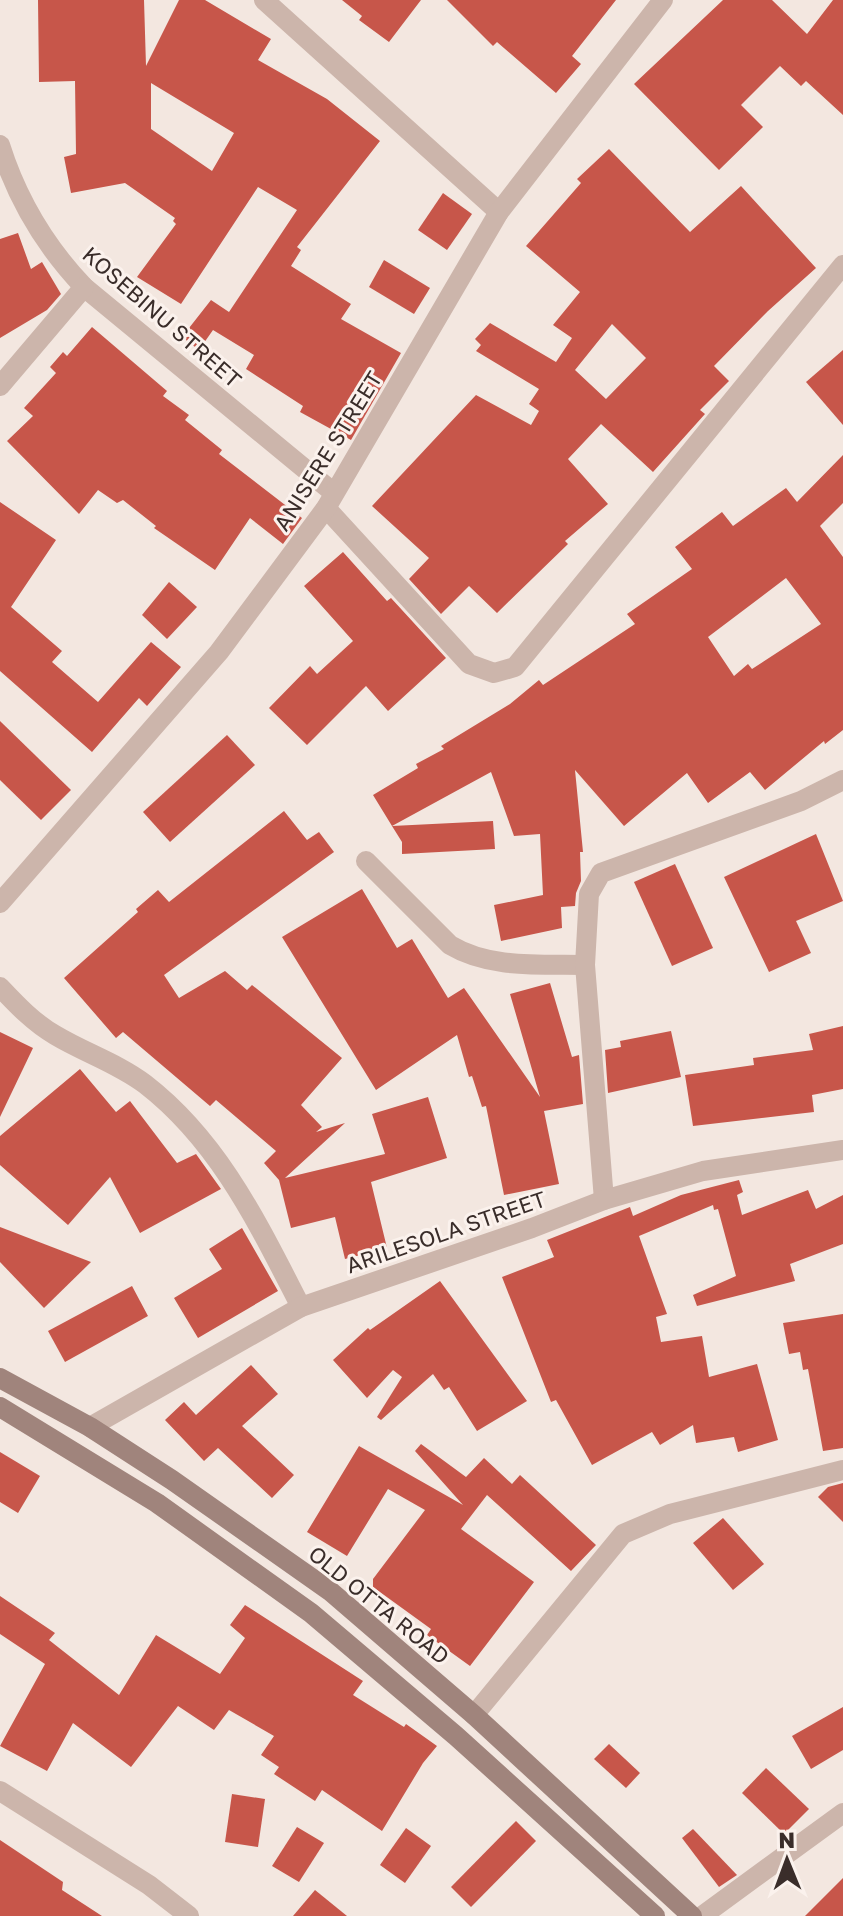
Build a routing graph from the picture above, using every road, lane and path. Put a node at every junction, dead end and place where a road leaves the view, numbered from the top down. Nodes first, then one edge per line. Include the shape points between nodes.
1 (264, 0) edge
2 (663, 0) edge
3 (0, 145) edge
4 (499, 212) junction
5 (843, 265) edge
6 (84, 287) junction
7 (0, 386) edge
8 (330, 500) junction
9 (843, 780) edge
10 (366, 861) dead end
11 (0, 903) edge
12 (585, 965) junction
13 (0, 987) edge
14 (843, 1150) edge
15 (604, 1200) junction
16 (301, 1307) junction
17 (0, 1378) edge
18 (0, 1407) edge
19 (90, 1427) junction
20 (843, 1470) edge
21 (474, 1715) junction
22 (0, 1791) edge
23 (843, 1813) edge
24 (189, 1916) edge
25 (655, 1916) edge
26 (692, 1916) edge
27 (702, 1916) edge

1 - 4 street
2 - 4 street, ANISERE STREET
3 - 6 street, KOSEBINU STREET via 11,181 35,223
4 - 8 street, ANISERE STREET
5 - 8 street, KOSEBINU STREET via 515,667 494,673 469,664
6 - 7 street
6 - 8 street, KOSEBINU STREET
8 - 11 street, ANISERE STREET via 219,652
9 - 12 street via 801,801 601,873 589,894
10 - 12 street via 465,954 490,961
12 - 15 street
13 - 16 street via 54,1035 120,1066 178,1115 248,1203
14 - 15 street, ARILESOLA STREET via 703,1171
15 - 16 street, ARILESOLA STREET
16 - 19 street, ARILESOLA STREET
17 - 19 street, OLD OTTA ROAD
18 - 25 street via 157,1503 311,1613
19 - 21 street, OLD OTTA ROAD via 330,1591
20 - 21 street via 670,1514 623,1534
21 - 26 street, OLD OTTA ROAD
22 - 24 street
23 - 27 street

